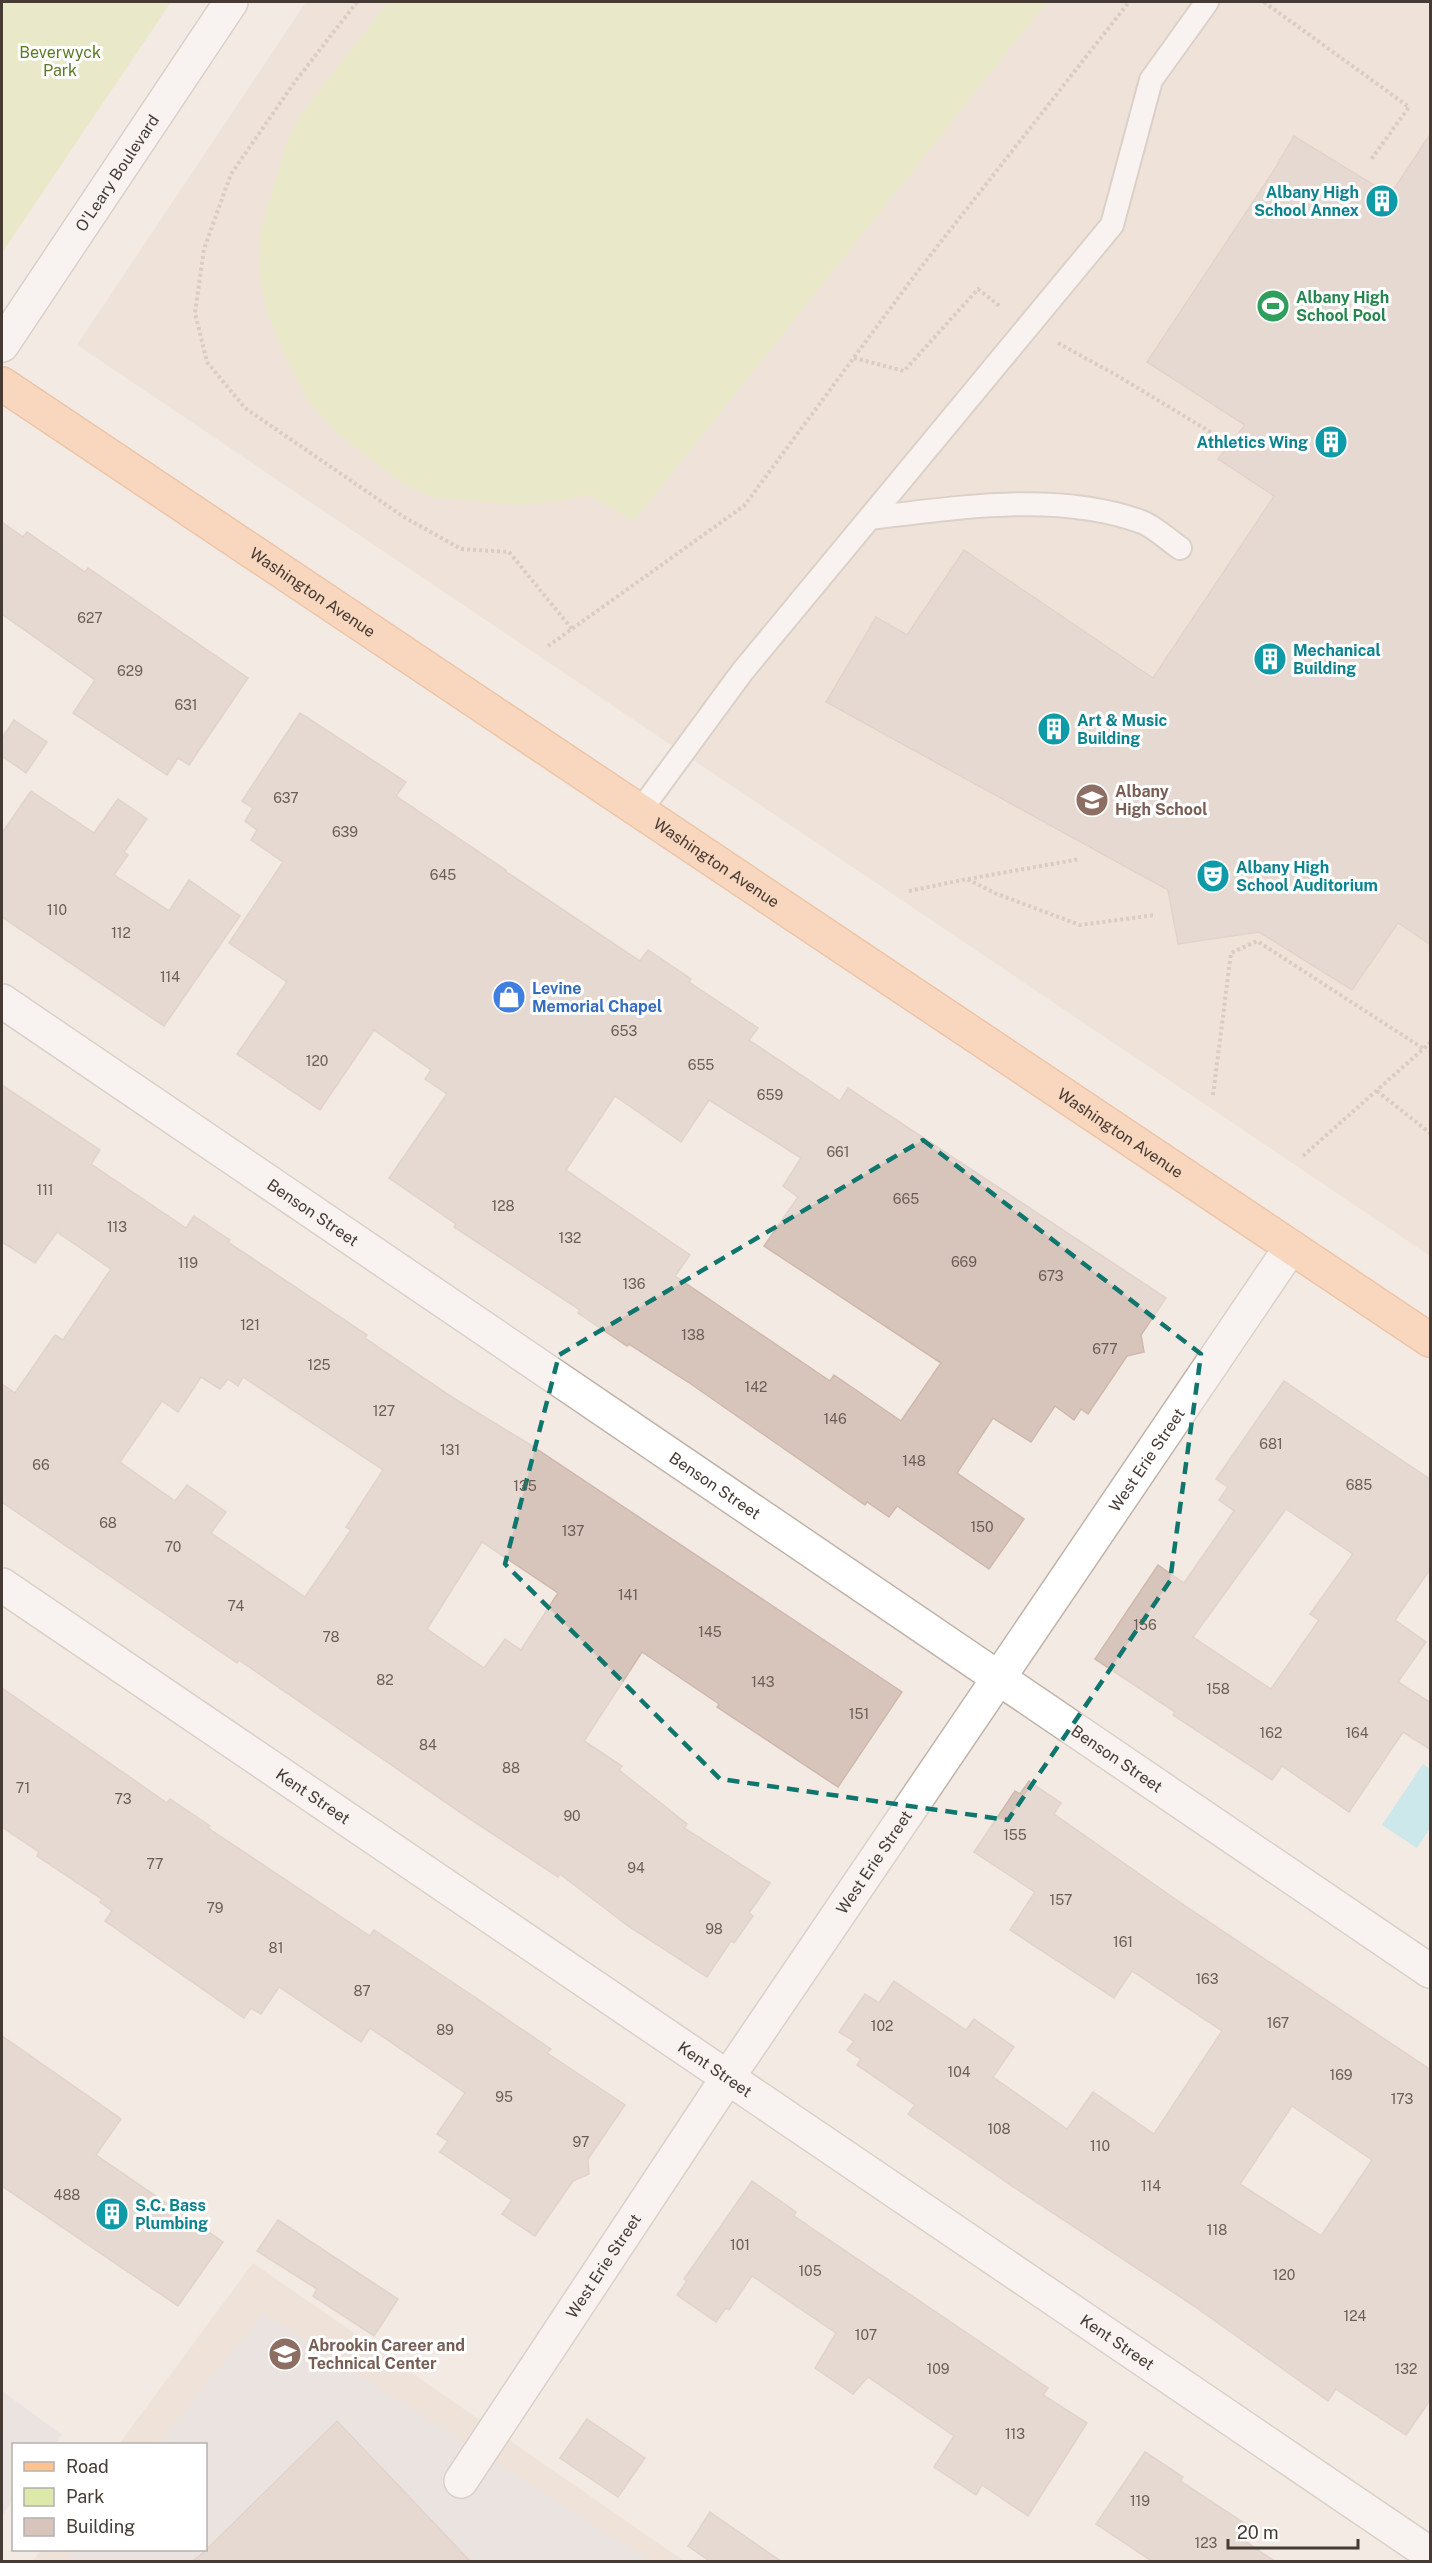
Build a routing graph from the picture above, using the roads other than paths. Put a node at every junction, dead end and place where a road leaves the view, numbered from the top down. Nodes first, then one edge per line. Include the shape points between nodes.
1 (231, 2) edge
2 (1207, 2) edge
3 (2, 345) edge
4 (2, 384) edge
5 (870, 518) junction
6 (1180, 548) dead end
7 (640, 811) junction
8 (2, 1001) edge
9 (1291, 1247) junction
10 (1431, 1340) edge
11 (2, 1585) edge
12 (998, 1678) junction
13 (1431, 1971) edge
14 (728, 2077) junction
15 (461, 2481) dead end
16 (1431, 2554) edge

1 - 3 street, O'Leary Boulevard
2 - 5 lane via 1151,80 1112,225
4 - 7 main road, Washington Avenue
5 - 6 lane via 998,503 1091,509 1144,523
5 - 7 lane via 742,672
7 - 9 main road, Washington Avenue
8 - 12 street, Benson Street
9 - 10 main road, Washington Avenue
9 - 12 street, West Erie Street
11 - 14 street, Kent Street
12 - 13 street, Benson Street
12 - 14 street, West Erie Street
14 - 15 street, West Erie Street
14 - 16 street, Kent Street

